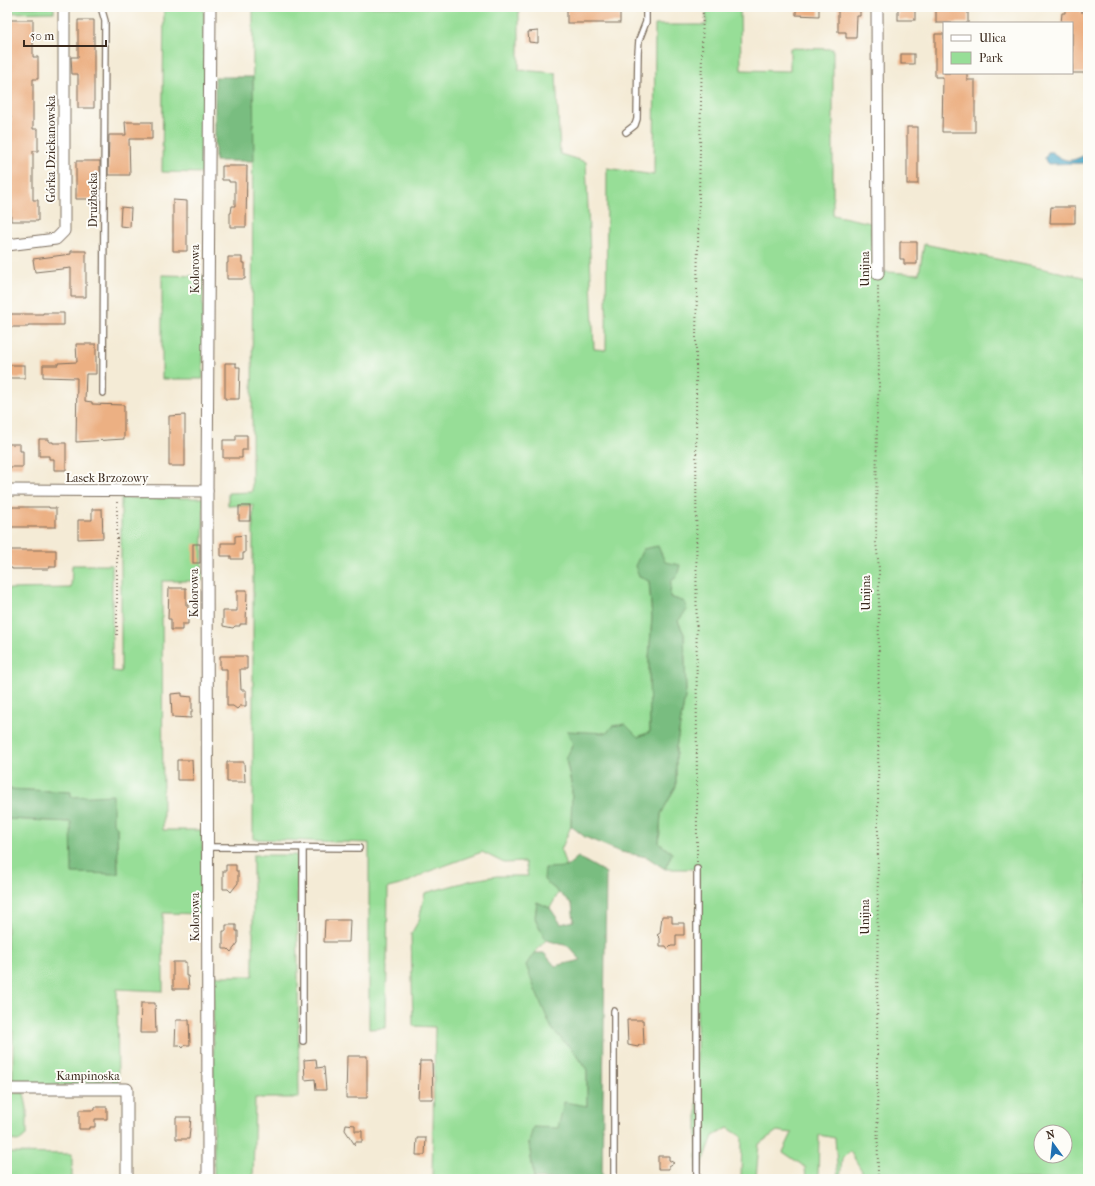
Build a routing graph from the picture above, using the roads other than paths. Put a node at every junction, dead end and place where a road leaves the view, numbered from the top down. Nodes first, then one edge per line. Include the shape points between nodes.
1 (64, 7) edge
2 (101, 7) edge
3 (210, 7) edge
4 (646, 7) edge
5 (878, 7) edge
6 (626, 132) dead end
7 (7, 245) edge
8 (878, 274) road end
9 (103, 393) dead end
10 (7, 490) edge
11 (207, 491) junction
12 (208, 847) junction
13 (303, 847) junction
14 (359, 848) dead end
15 (697, 870) road end
16 (614, 1011) dead end
17 (303, 1041) dead end
18 (7, 1089) edge
19 (127, 1179) edge
20 (208, 1179) edge
21 (614, 1179) edge
22 (697, 1179) edge

1 - 7 street, Górka Dziekanowska via 64,231 56,239
2 - 9 lane, Drużbacka via 105,21
3 - 11 street, Kolorowa
4 - 6 lane via 646,22 639,40 637,119
5 - 8 street, Unijna
10 - 11 street, Lasek Brzozowy
11 - 12 street, Kolorowa
12 - 13 lane
12 - 20 street, Kolorowa
13 - 14 lane
13 - 17 lane
15 - 22 lane
16 - 21 lane
18 - 19 street, Kampinoska via 127,1089

